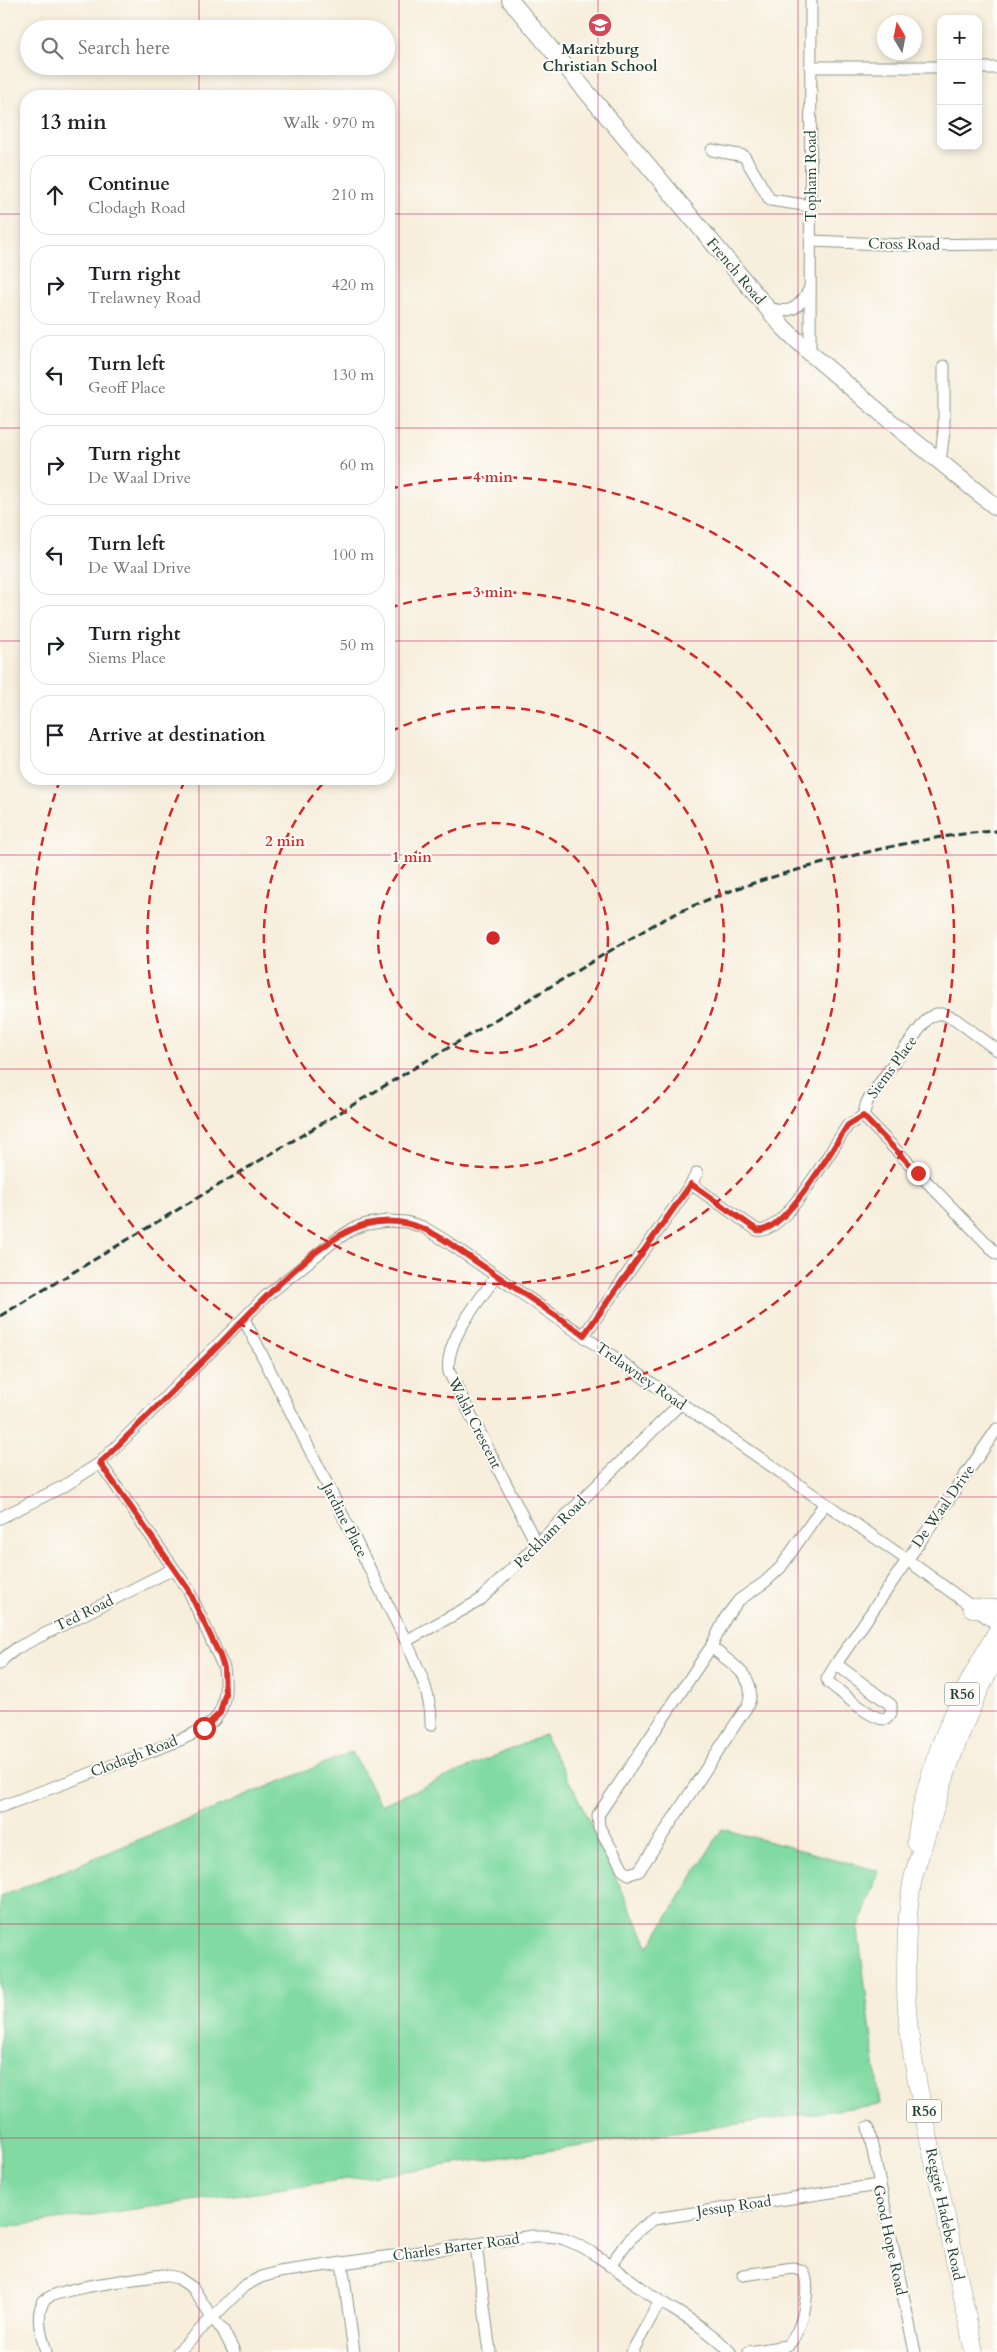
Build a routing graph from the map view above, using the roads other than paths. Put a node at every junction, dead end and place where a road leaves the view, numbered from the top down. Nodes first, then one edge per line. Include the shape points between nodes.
1 (510, 0) edge
2 (811, 0) edge
3 (810, 67) junction
4 (937, 67) edge
5 (982, 68) edge
6 (997, 68) edge
7 (712, 150) dead end
8 (811, 206) junction
9 (812, 241) junction
10 (997, 244) edge
11 (811, 287) junction
12 (766, 307) junction
13 (810, 353) junction
14 (944, 366) dead end
15 (940, 462) junction
16 (997, 508) edge
17 (997, 1050) edge
18 (863, 1116) junction
19 (697, 1173) dead end
20 (691, 1184) junction
21 (997, 1254) edge
22 (496, 1276) junction
23 (244, 1320) junction
24 (584, 1335) junction
25 (680, 1404) junction
26 (997, 1429) edge
27 (100, 1463) junction
28 (825, 1503) junction
29 (0, 1518) edge
30 (537, 1546) junction
31 (906, 1559) junction
32 (173, 1569) junction
33 (972, 1608) junction
34 (997, 1609) edge
35 (997, 1625) edge
36 (997, 1632) edge
37 (406, 1641) junction
38 (711, 1647) junction
39 (995, 1661) edge
40 (0, 1664) edge
41 (836, 1664) junction
42 (431, 1726) dead end
43 (0, 1807) edge
44 (916, 1868) junction
45 (868, 2127) dead end
46 (878, 2185) junction
47 (476, 2245) junction
48 (342, 2263) junction
49 (610, 2266) junction
50 (744, 2275) dead end
51 (660, 2301) junction
52 (212, 2318) junction
53 (46, 2352) edge
54 (178, 2352) edge
55 (234, 2352) edge
56 (354, 2352) edge
57 (490, 2352) edge
58 (632, 2352) edge
59 (730, 2352) edge
60 (749, 2352) edge
61 (915, 2352) edge
62 (974, 2352) edge

1 - 12 street, French Road
2 - 3 street, Topham Road
3 - 4 street
3 - 8 street, Topham Road
5 - 6 street
7 - 8 street via 744,156 770,200
8 - 9 street, Topham Road
9 - 10 street, Cross Road
9 - 11 street, Topham Road
11 - 12 street via 799,306 790,311 780,312
11 - 13 street, Topham Road
12 - 13 street, French Road
13 - 15 street, French Road
14 - 15 street via 944,431
15 - 16 street, French Road
17 - 18 street, Siems Place via 955,1019 936,1014 927,1019 893,1064 867,1102
18 - 20 street via 848,1125 788,1213 768,1229 757,1230
18 - 21 street, Siems Place
19 - 20 street
20 - 24 street
22 - 23 street, Trelawney Road via 423,1227 406,1222 367,1224 334,1240 265,1297
22 - 24 street, Trelawney Road
22 - 30 street, Walsh Crescent via 453,1341 449,1372
23 - 27 street, Trelawney Road
23 - 37 street, Jardine Place
24 - 25 street, Trelawney Road
25 - 28 street, Trelawney Road
25 - 30 street, Peckham Road
26 - 31 street, De Waal Drive
27 - 29 street, Trelawney Road via 64,1486
27 - 32 street, Clodagh Road
28 - 31 street, Trelawney Road
28 - 38 street via 781,1567 739,1600 726,1616
30 - 37 street, Peckham Road via 479,1601
31 - 33 street, Trelawney Road
31 - 41 street, De Waal Drive
32 - 40 street, Ted Road via 17,1648
32 - 43 street, Clodagh Road via 188,1589 224,1668 225,1694 220,1713 204,1728 163,1746
33 - 34 main road
33 - 35 street, Trelawney Road
36 - 44 main road, Reggie Hadebe Road / R56 via 964,1691 934,1760 920,1806 914,1855
37 - 42 street, Jardine Place via 428,1694
38 - 38 street via 598,1815 598,1827 628,1874 639,1871 751,1697 748,1679
39 - 44 main road, Reggie Hadebe Road / R56 via 948,1765
41 - 41 street via 891,1705 891,1713 881,1719 828,1682
44 - 62 main road, Reggie Hadebe Road / R56 via 907,1940 906,1989 910,2029 916,2075
45 - 46 street, Good Hope Road
46 - 49 street, Jessup Road via 654,2219 635,2232
46 - 61 street, Good Hope Road
47 - 48 street, Charles Barter Road
47 - 49 street, Charles Barter Road via 533,2236 555,2237 577,2245
47 - 57 street
48 - 52 street, Charles Barter Road via 279,2272 261,2278 244,2286
48 - 56 street
49 - 51 street, Charles Barter Road
50 - 60 street via 792,2268 803,2271 807,2284 797,2336 791,2344
51 - 58 street
51 - 59 street, Charles Barter Road via 682,2313
52 - 53 street via 193,2288 178,2278 163,2274 70,2290 54,2294 43,2302 39,2314
52 - 54 street, Charles Barter Road
52 - 55 street via 223,2330

